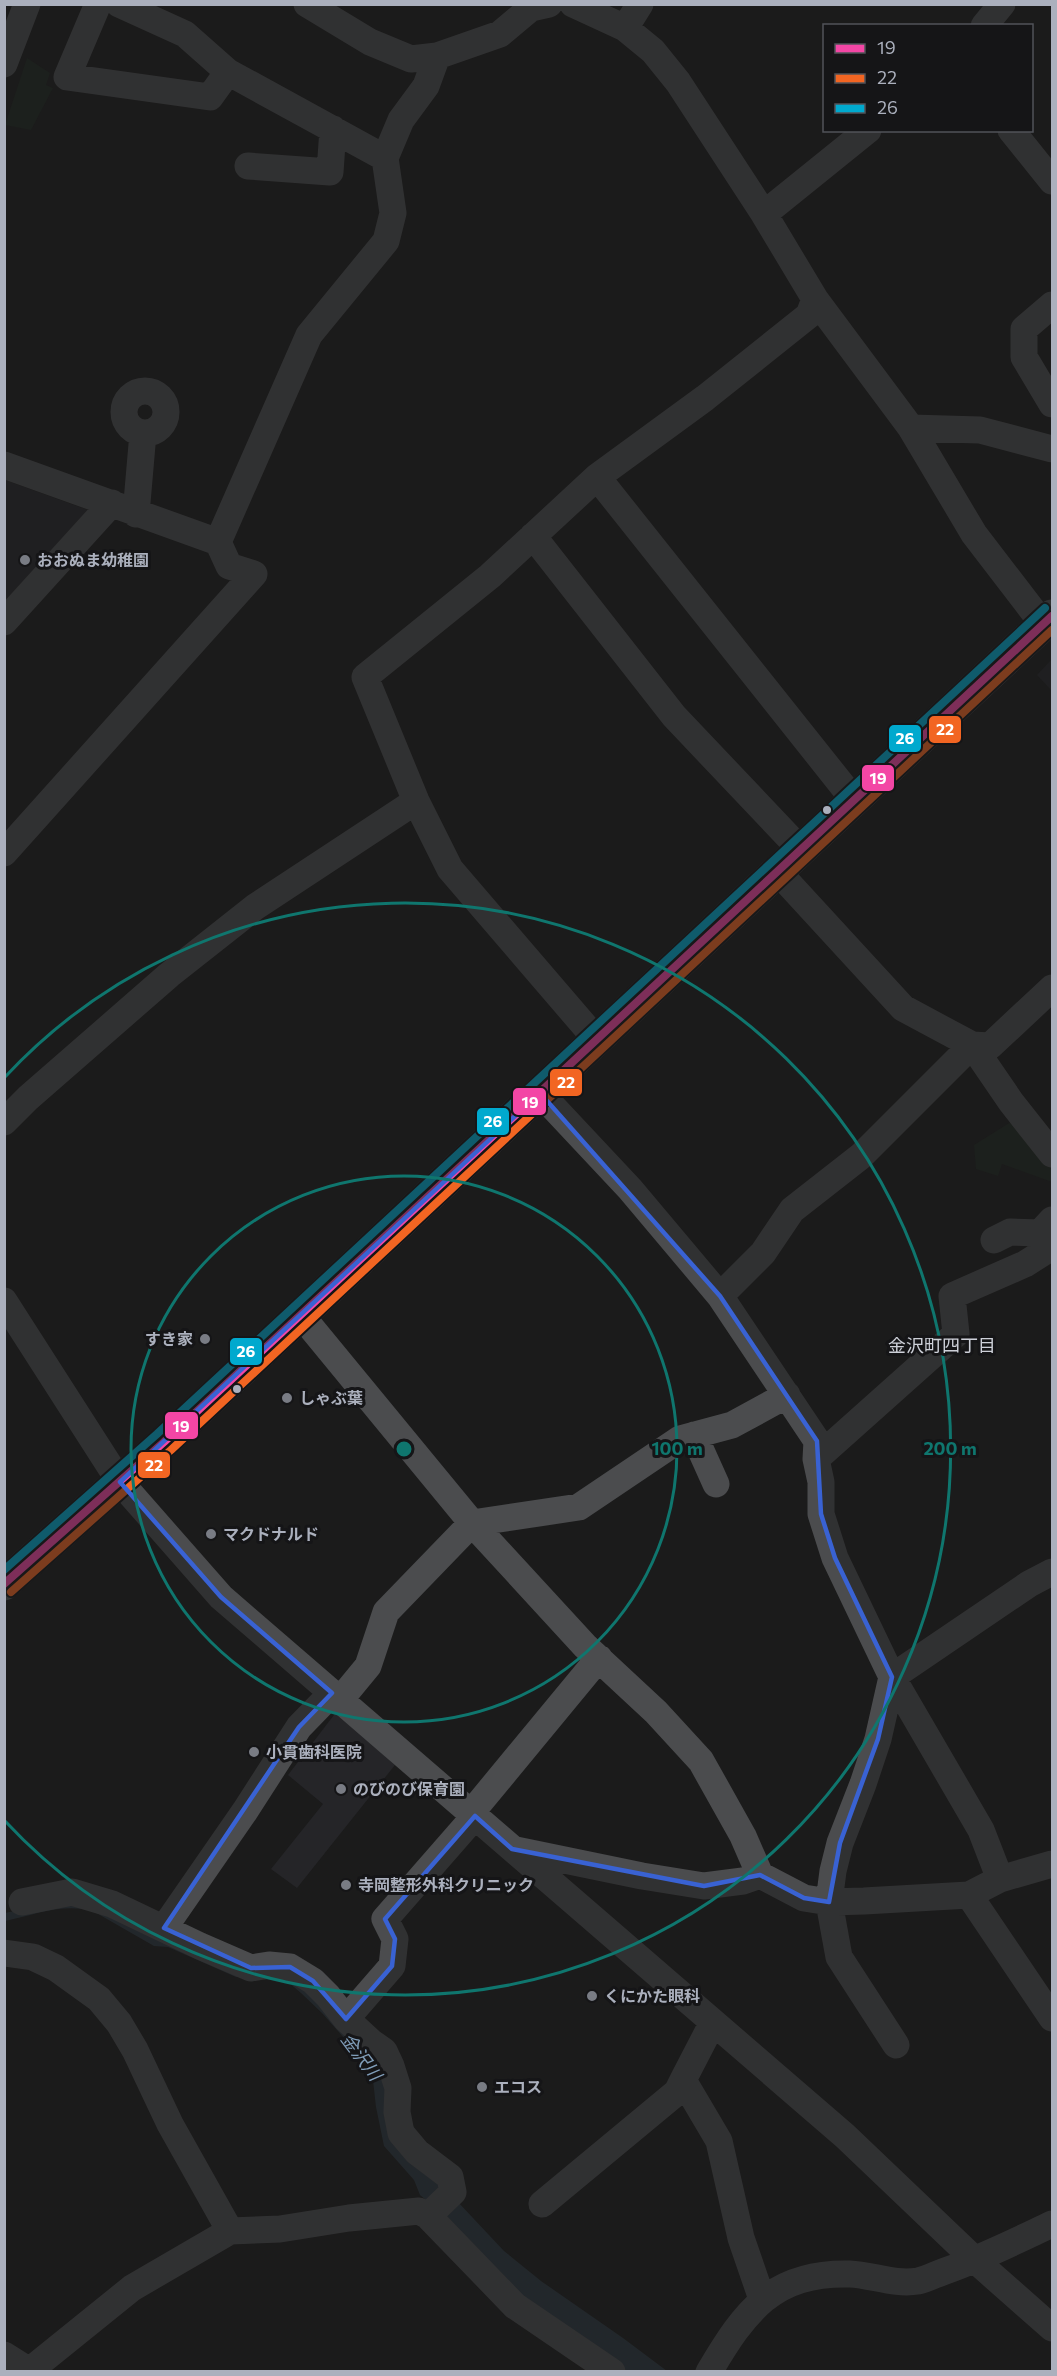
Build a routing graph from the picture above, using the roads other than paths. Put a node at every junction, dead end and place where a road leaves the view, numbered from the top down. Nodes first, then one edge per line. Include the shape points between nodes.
1 (27, 4) edge
2 (98, 4) edge
3 (119, 4) edge
4 (307, 4) edge
5 (549, 4) edge
6 (573, 4) edge
7 (640, 4) edge
8 (1002, 4) edge
9 (986, 24) edge
10 (625, 28) junction
11 (437, 56) junction
12 (4, 64) edge
13 (228, 72) junction
14 (333, 129) junction
15 (866, 132) edge
16 (1013, 132) edge
17 (385, 158) junction
18 (248, 166) dead end
19 (1053, 181) edge
20 (764, 214) junction
21 (815, 299) junction
22 (1053, 305) edge
23 (1053, 404) edge
24 (911, 428) junction
25 (143, 433) dead end
26 (1053, 450) edge
27 (4, 465) edge
28 (597, 477) junction
29 (124, 508) junction
30 (533, 536) junction
31 (218, 542) junction
32 (1048, 620) edge
33 (4, 622) edge
34 (854, 800) junction
35 (417, 801) junction
36 (4, 854) edge
37 (789, 861) junction
38 (1053, 988) edge
39 (596, 1039) junction
40 (972, 1045) junction
41 (540, 1093) junction
42 (4, 1122) edge
43 (1053, 1154) edge
44 (1053, 1220) edge
45 (994, 1240) dead end
46 (1053, 1247) edge
47 (720, 1296) junction
48 (4, 1301) edge
49 (300, 1314) junction
50 (787, 1395) junction
51 (694, 1435) junction
52 (816, 1459) junction
53 (120, 1482) junction
54 (715, 1484) dead end
55 (472, 1523) junction
56 (1053, 1572) edge
57 (4, 1584) edge
58 (599, 1658) junction
59 (892, 1677) junction
60 (336, 1696) junction
61 (473, 1815) junction
62 (512, 1849) junction
63 (1053, 1864) edge
64 (760, 1875) junction
65 (1000, 1879) junction
66 (969, 1895) junction
67 (22, 1902) dead end
68 (829, 1902) junction
69 (164, 1928) junction
70 (4, 1953) edge
71 (1053, 2018) edge
72 (346, 2019) junction
73 (713, 2022) junction
74 (896, 2045) dead end
75 (683, 2080) junction
76 (542, 2204) dead end
77 (428, 2216) junction
78 (1053, 2224) edge
79 (230, 2232) junction
80 (975, 2260) junction
81 (762, 2299) junction
82 (1053, 2328) edge
83 (4, 2355) edge
84 (30, 2371) edge
85 (612, 2372) edge
86 (709, 2372) edge

1 - 12 street
2 - 13 street via 67,77 210,97
3 - 13 street via 185,34
4 - 11 street via 370,42 411,59
5 - 11 street via 531,8 500,34
6 - 10 street
7 - 10 street
8 - 9 street
10 - 20 street via 653,51 678,82
11 - 17 street via 426,86 401,120
13 - 14 street
14 - 17 street
14 - 18 street via 330,172
15 - 20 street
16 - 19 street
17 - 31 street via 393,213 386,241 309,335
20 - 21 street
21 - 24 street
21 - 28 street via 809,315
22 - 23 street via 1024,329 1024,357
24 - 26 street via 980,430
24 - 32 street via 974,534
25 - 29 street
27 - 29 street
28 - 30 street
28 - 34 street
29 - 31 street
29 - 33 street
30 - 35 street via 365,677
30 - 37 street
31 - 36 street via 229,566 254,574
32 - 34 highway
34 - 37 highway
35 - 39 street via 450,869
35 - 42 street via 255,907 170,975
37 - 39 highway
37 - 40 street via 903,1008
38 - 40 street via 990,1046
39 - 41 highway
40 - 43 street
40 - 47 street via 853,1163 792,1210 763,1253
41 - 47 street via 630,1189
41 - 49 highway
44 - 45 street via 1040,1233 1010,1232
46 - 52 street via 1025,1264 952,1296 956,1334
47 - 50 street
48 - 53 street
49 - 53 highway
49 - 55 street
50 - 51 street via 732,1425
50 - 52 street via 817,1441
51 - 54 street
51 - 55 street via 680,1439 579,1507
52 - 59 street via 821,1514 836,1558
53 - 57 highway
53 - 60 street via 221,1597
55 - 58 street
55 - 60 street via 386,1612 368,1666
56 - 59 street via 1029,1584
58 - 61 street
58 - 64 street via 701,1761
59 - 65 street via 981,1830
59 - 68 street via 878,1739 840,1843
60 - 61 street
60 - 69 street via 299,1727
61 - 62 street
61 - 72 street via 385,1919 395,1939 392,1965
62 - 64 street via 704,1886
62 - 73 street
63 - 65 street
64 - 68 street via 804,1898
65 - 66 street
66 - 68 street
66 - 71 street
67 - 69 street via 72,1892 112,1904
68 - 74 street via 839,1957
69 - 72 street via 250,1968 290,1967 313,1982
70 - 79 street via 33,1957 56,1968 99,1999 119,2023
72 - 77 street via 384,2051 398,2088 401,2133 417,2152 450,2177 453,2192
73 - 75 street
73 - 80 street via 845,2136
75 - 76 street via 677,2092
75 - 81 street via 719,2141 741,2238
77 - 79 street via 419,2211
77 - 85 street via 515,2306
78 - 80 street
79 - 84 street via 132,2288
80 - 81 street via 918,2281 851,2274 818,2276 785,2286
80 - 82 street
81 - 86 street
83 - 84 street

